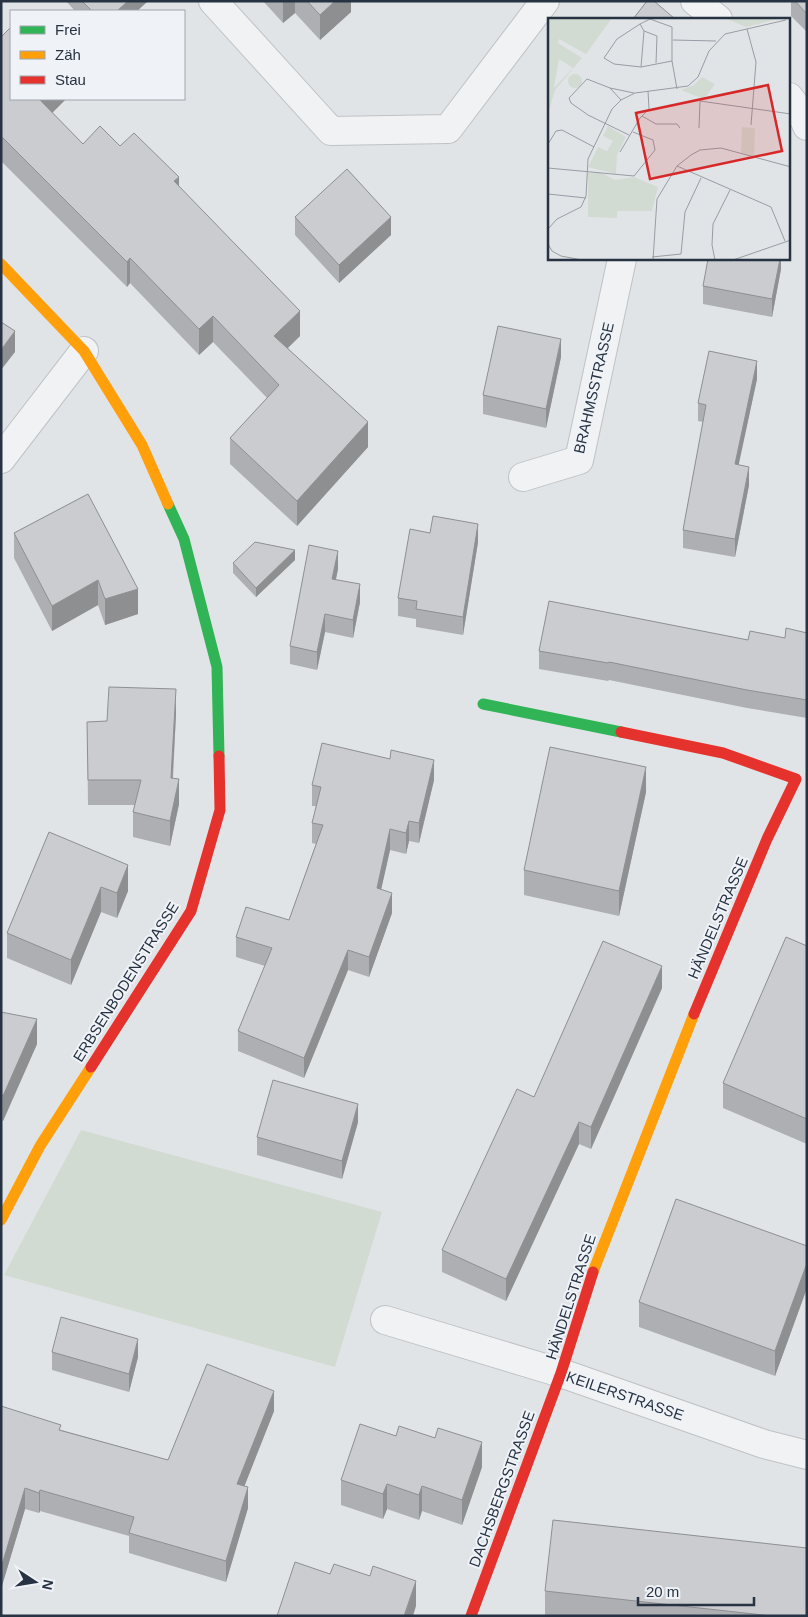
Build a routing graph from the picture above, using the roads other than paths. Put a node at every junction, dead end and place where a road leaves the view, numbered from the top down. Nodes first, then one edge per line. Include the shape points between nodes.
1 (213, 1) edge
2 (544, 1) edge
3 (695, 1) edge
4 (717, 18) edge
5 (790, 98) edge
6 (807, 126) edge
7 (622, 260) edge
8 (1, 264) edge
9 (84, 351) junction
10 (1, 458) edge
11 (523, 477) dead end
12 (483, 704) dead end
13 (1, 1220) edge
14 (384, 1320) dead end
15 (561, 1373) junction
16 (807, 1455) edge
17 (471, 1616) edge

1 - 2 street via 331,131 448,129
3 - 4 street
5 - 6 street
7 - 11 street, BRAHMSSTRASSE via 579,460
8 - 9 street, ERBSENBODENSTRASSE
9 - 10 street
9 - 13 street, ERBSENBODENSTRASSE via 142,446 184,539 218,667 220,810 191,911 40,1146
12 - 15 street, HÄNDELSTRASSE via 723,753 796,779 767,839 669,1074 591,1276
14 - 15 street, KEILERSTRASSE
15 - 16 street, KEILERSTRASSE via 764,1444
15 - 17 street, DACHSBERGSTRASSE

